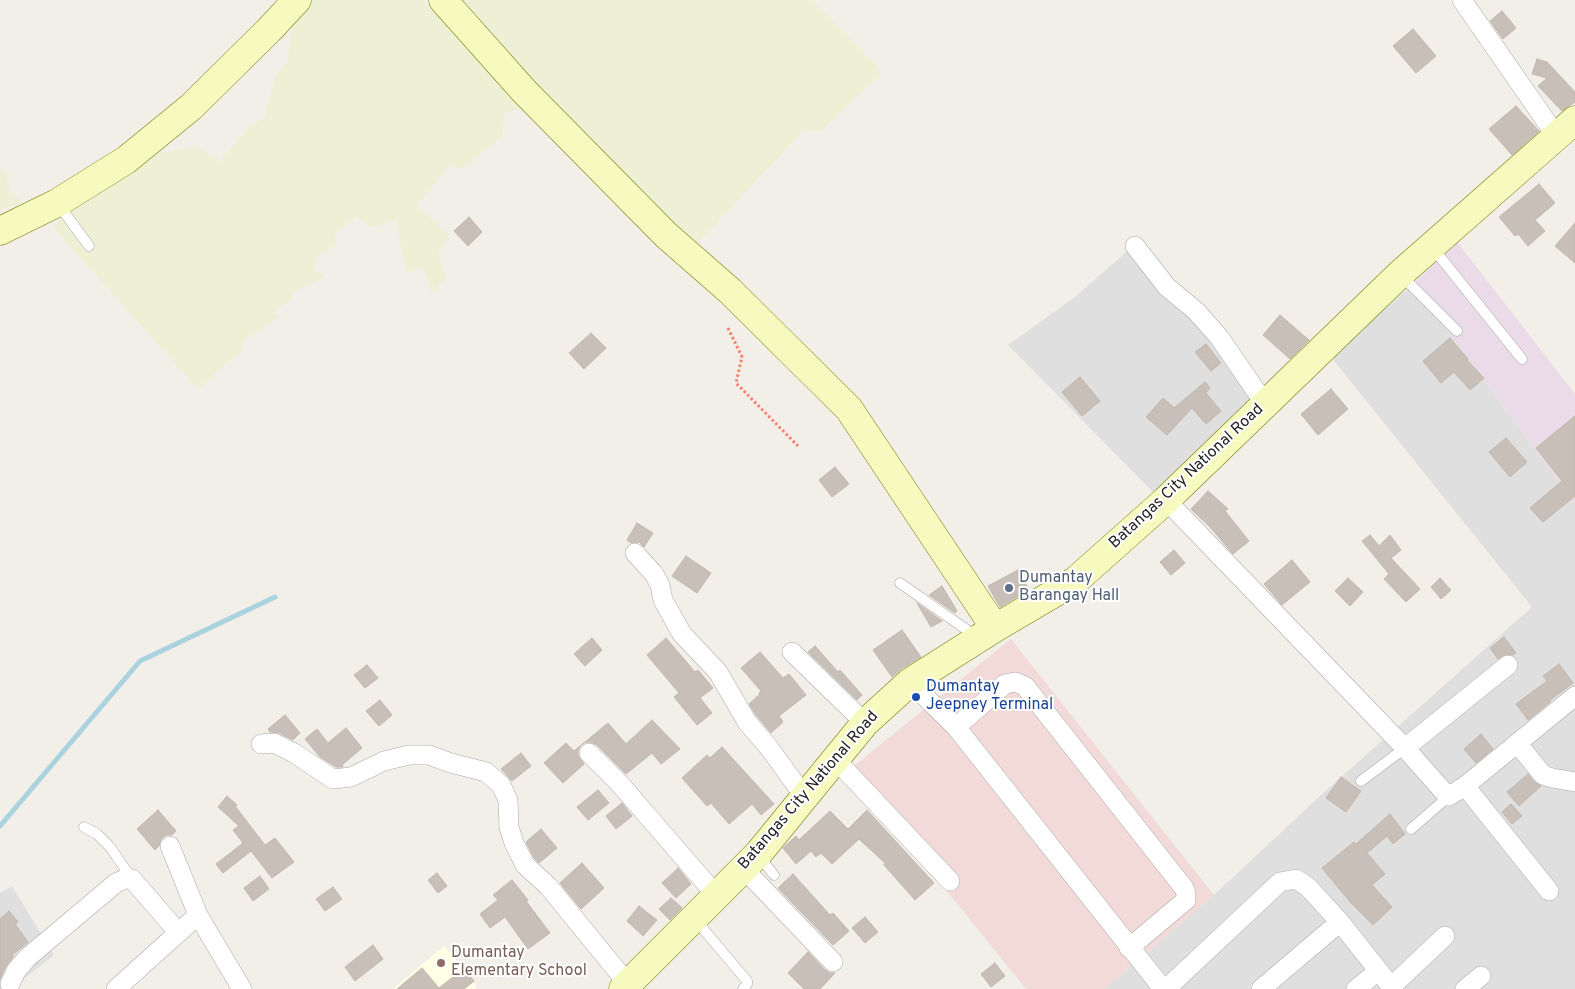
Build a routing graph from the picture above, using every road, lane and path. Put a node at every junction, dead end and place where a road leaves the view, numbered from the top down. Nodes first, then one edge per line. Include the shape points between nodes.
1 (297, 0) edge
2 (443, 0) edge
3 (1462, 0) edge
4 (1566, 128) edge
5 (57, 203) junction
6 (0, 231) edge
7 (89, 246) dead end
8 (1136, 246) dead end
9 (1431, 247) junction
10 (1400, 274) junction
11 (728, 328) dead end
12 (1457, 331) dead end
13 (1522, 359) dead end
14 (1265, 404) junction
15 (798, 446) dead end
16 (1166, 500) junction
17 (634, 552) dead end
18 (900, 583) dead end
19 (986, 633) junction
20 (792, 652) dead end
21 (1508, 665) dead end
22 (910, 682) junction
23 (1575, 696) edge
24 (865, 723) junction
25 (956, 727) junction
26 (1517, 743) junction
27 (261, 744) dead end
28 (1405, 748) junction
29 (589, 753) dead end
30 (836, 760) junction
31 (1361, 781) dead end
32 (1575, 782) edge
33 (1465, 786) junction
34 (804, 796) junction
35 (1449, 796) junction
36 (84, 827) dead end
37 (1411, 830) dead end
38 (170, 846) dead end
39 (751, 861) junction
40 (774, 874) dead end
41 (132, 879) junction
42 (950, 881) dead end
43 (1549, 891) dead end
44 (716, 895) junction
45 (198, 915) junction
46 (694, 918) junction
47 (1340, 922) junction
48 (178, 932) junction
49 (1444, 936) dead end
50 (1129, 948) junction
51 (833, 962) dead end
52 (1378, 971) junction
53 (1481, 976) dead end
54 (10, 987) edge
55 (627, 987) edge
56 (1392, 988) edge
57 (116, 989) edge
58 (242, 989) edge
59 (743, 989) edge
60 (1164, 989) edge
61 (1261, 989) edge
62 (1356, 989) edge
63 (1465, 989) edge

1 - 5 street via 191,107 126,160
2 - 19 street via 524,91 666,235 730,291 849,409
3 - 4 street
4 - 9 street, Batangas City National Road
5 - 6 street
5 - 7 lane
8 - 14 street via 1167,287 1196,311 1218,337
9 - 10 street, Batangas City National Road
9 - 13 lane
10 - 12 lane
10 - 14 street, Batangas City National Road
11 - 15 path via 742,357 736,383
14 - 16 street, Batangas City National Road
16 - 19 street, Batangas City National Road via 1075,582
16 - 28 street
17 - 34 street via 654,574 663,600 682,634 718,672 747,722
18 - 19 lane
19 - 22 street, Batangas City National Road
20 - 24 street
21 - 28 street
22 - 24 street, Batangas City National Road
22 - 25 street
23 - 26 street
24 - 30 street, Batangas City National Road
25 - 50 street
25 - 50 street via 1005,684 1015,682 1025,686 1159,856 1184,888 1186,900
26 - 32 street via 1543,775
26 - 33 street
27 - 55 street via 274,743 333,779 350,777 384,761 409,754 429,755 486,772 501,785 508,800 509,826 526,865 548,886
28 - 31 lane
28 - 35 street
29 - 44 street
30 - 34 street, Batangas City National Road
30 - 42 street
33 - 35 street
33 - 43 street
34 - 39 street, Batangas City National Road
35 - 37 lane
36 - 41 lane via 110,847
38 - 45 street
39 - 40 lane
39 - 44 street, Batangas City National Road
39 - 51 street
41 - 48 street
41 - 54 street via 116,883 28,957 16,971
44 - 46 street, Batangas City National Road
45 - 48 street
45 - 58 street
46 - 55 street, Batangas City National Road
46 - 59 lane via 747,980
47 - 52 street
47 - 60 street via 1308,887 1296,879 1280,882
47 - 61 street
48 - 57 street
49 - 56 street
50 - 60 street
52 - 56 street
52 - 62 street
53 - 63 street

